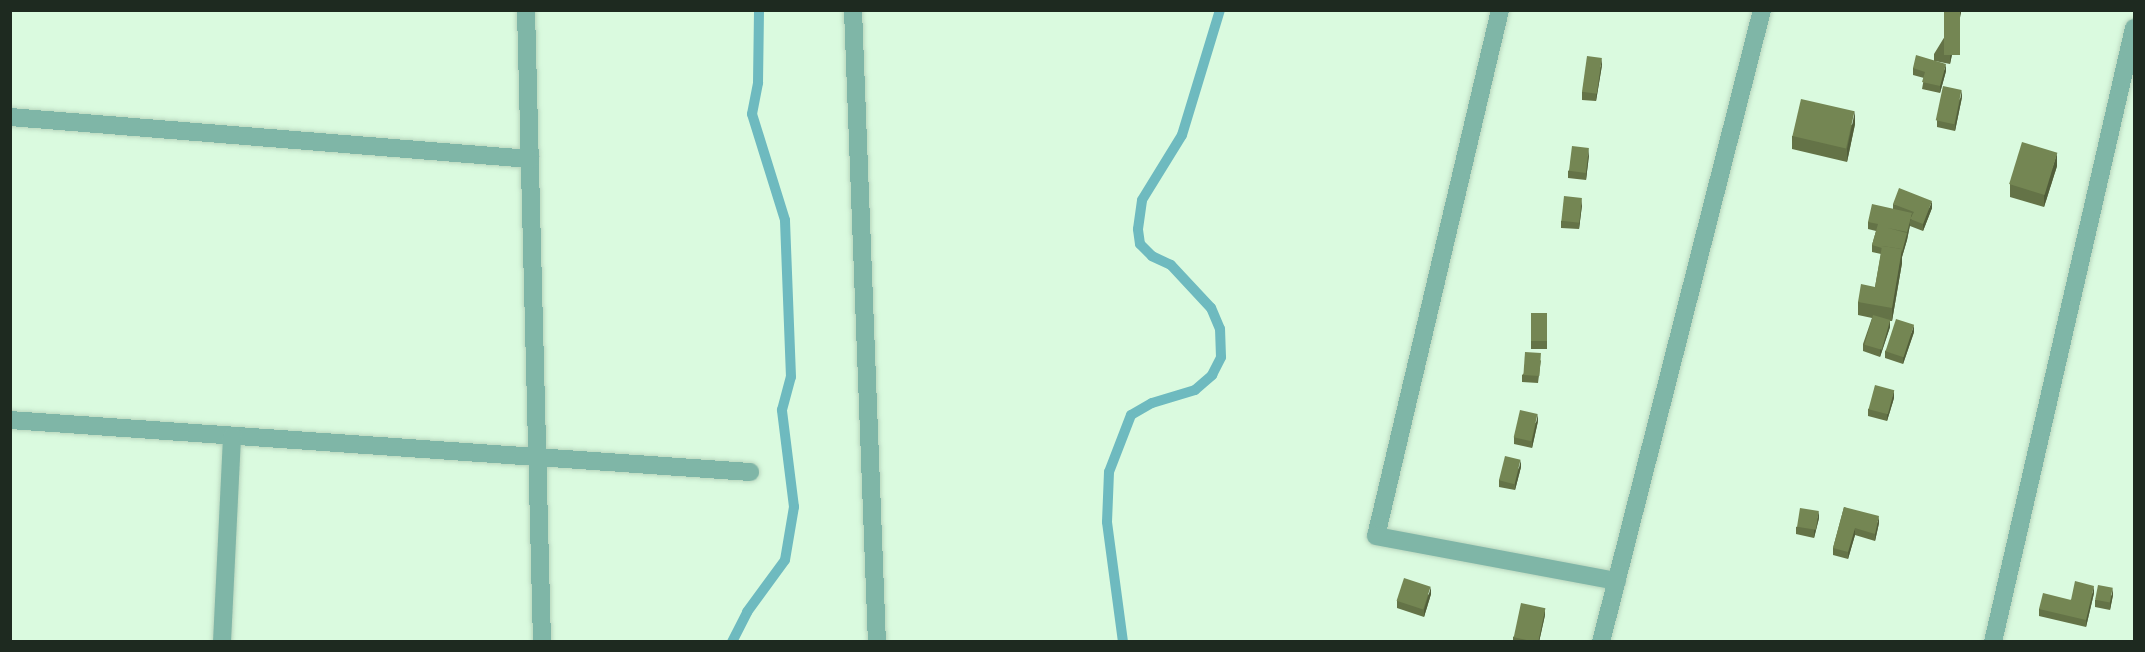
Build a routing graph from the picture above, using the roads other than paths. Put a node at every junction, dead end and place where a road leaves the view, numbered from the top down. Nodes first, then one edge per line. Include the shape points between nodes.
1 (526, 10) edge
2 (853, 10) edge
3 (1500, 10) edge
4 (1762, 10) edge
5 (2134, 28) edge
6 (10, 117) edge
7 (530, 159) junction
8 (10, 420) edge
9 (232, 436) junction
10 (538, 457) junction
11 (750, 472) dead end
12 (1617, 581) junction
13 (222, 642) edge
14 (542, 642) edge
15 (877, 642) edge
16 (1601, 642) edge
17 (1993, 642) edge

1 - 7 street
2 - 15 street
3 - 12 street via 1376,536
4 - 12 street
5 - 17 street
6 - 7 street
7 - 10 street
8 - 9 street
9 - 10 street
9 - 13 street
10 - 11 street
10 - 14 street
12 - 16 street

